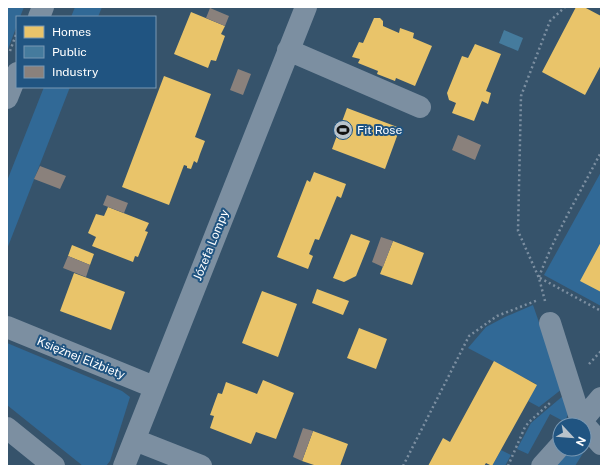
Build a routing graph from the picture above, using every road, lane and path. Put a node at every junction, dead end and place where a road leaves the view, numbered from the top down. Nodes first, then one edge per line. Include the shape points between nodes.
1 (306, 7) edge
2 (565, 7) edge
3 (16, 35) edge
4 (288, 50) junction
5 (10, 52) dead end
6 (16, 76) edge
7 (7, 98) edge
8 (420, 107) dead end
9 (601, 152) edge
10 (539, 278) junction
11 (544, 298) dead end
12 (601, 311) edge
13 (550, 323) dead end
14 (7, 327) edge
15 (154, 387) junction
16 (601, 398) edge
17 (577, 417) edge
18 (584, 417) edge
19 (7, 428) edge
20 (592, 435) edge
21 (134, 440) junction
22 (601, 444) edge
23 (552, 455) edge
24 (54, 466) edge
25 (124, 466) edge
26 (201, 466) edge
27 (404, 466) edge
28 (542, 466) edge

1 - 4 street, Józefa Lompy
2 - 10 path via 550,21 521,96 518,231
3 - 5 path
4 - 8 street
4 - 15 street, Józefa Lompy
6 - 7 street
9 - 10 path
10 - 12 path
11 - 27 path via 497,316 469,336
13 - 17 street
14 - 15 street, Księżnej Elżbiety
15 - 21 street, Józefa Lompy
16 - 18 street
19 - 24 street
20 - 22 street
21 - 25 street, Józefa Lompy
21 - 26 street
23 - 28 street

